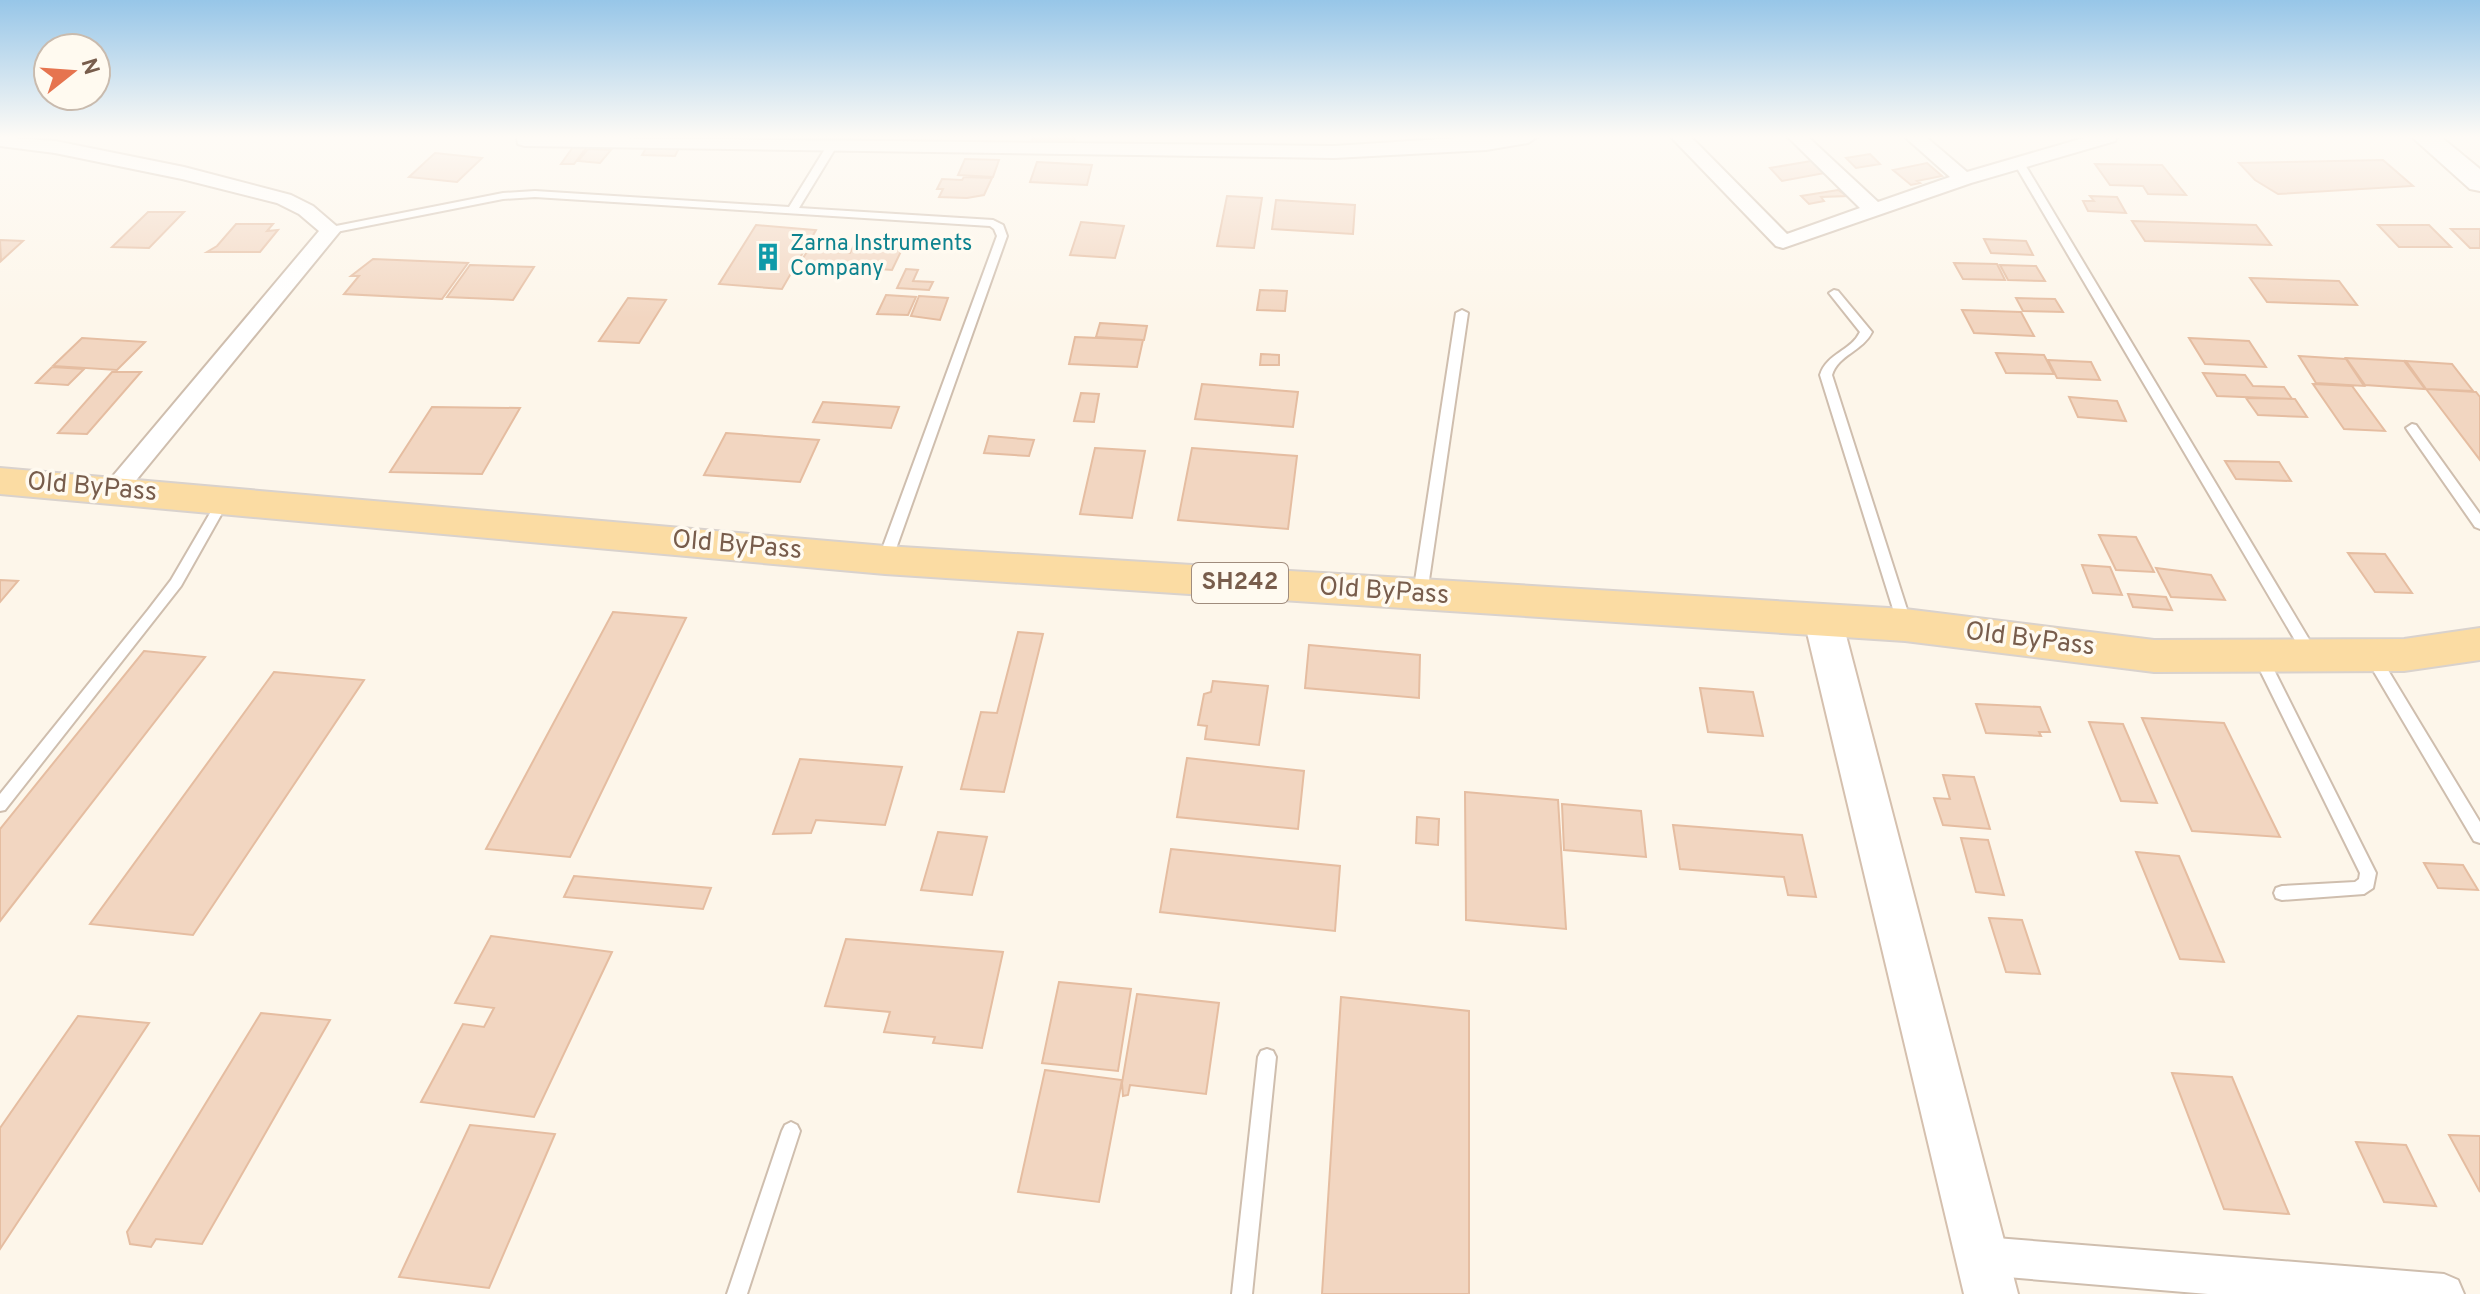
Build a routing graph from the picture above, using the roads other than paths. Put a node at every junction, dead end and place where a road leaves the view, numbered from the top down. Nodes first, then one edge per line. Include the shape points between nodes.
1 (278, 197) edge
2 (496, 197) edge
3 (589, 197) edge
4 (800, 197) edge
5 (1739, 197) edge
6 (1861, 197) edge
7 (1913, 197) edge
8 (2039, 197) edge
9 (792, 210) junction
10 (1875, 211) junction
11 (331, 230) junction
12 (1834, 293) dead end
13 (1462, 313) dead end
14 (2412, 428) dead end
15 (0, 481) edge
16 (115, 489) junction
17 (224, 499) junction
18 (2480, 524) edge
19 (885, 560) junction
20 (1420, 594) junction
21 (1823, 620) junction
22 (1905, 625) junction
23 (2480, 644) edge
24 (2311, 655) junction
25 (2371, 655) junction
26 (2260, 656) junction
27 (0, 805) edge
28 (2480, 836) edge
29 (2282, 893) dead end
30 (1267, 1057) dead end
31 (791, 1131) dead end
32 (1987, 1275) edge
33 (737, 1294) edge
34 (1242, 1294) edge
35 (2444, 1294) edge

1 - 11 street
2 - 11 lane
3 - 9 lane
4 - 9 lane
5 - 10 street via 1783,242
6 - 10 street
7 - 10 street
8 - 24 lane
9 - 19 lane via 993,223 1001,231
11 - 16 street
12 - 22 lane via 1866,332 1832,362 1826,375
13 - 20 lane
14 - 18 lane
15 - 16 main road, Old ByPass / SH242
16 - 17 main road, Old ByPass / SH242
17 - 19 main road, Old ByPass / SH242
17 - 27 lane via 176,583
19 - 20 main road, Old ByPass / SH242
20 - 21 main road, Old ByPass / SH242
21 - 22 main road, Old ByPass / SH242
21 - 32 street
22 - 26 main road, Old ByPass / SH242 via 2154,656
23 - 25 main road, Old ByPass / SH242
24 - 25 main road, Old ByPass / SH242
24 - 26 main road, Old ByPass / SH242
25 - 28 lane
26 - 29 lane via 2368,873 2367,883 2358,889
30 - 34 lane
31 - 33 lane
32 - 35 street

